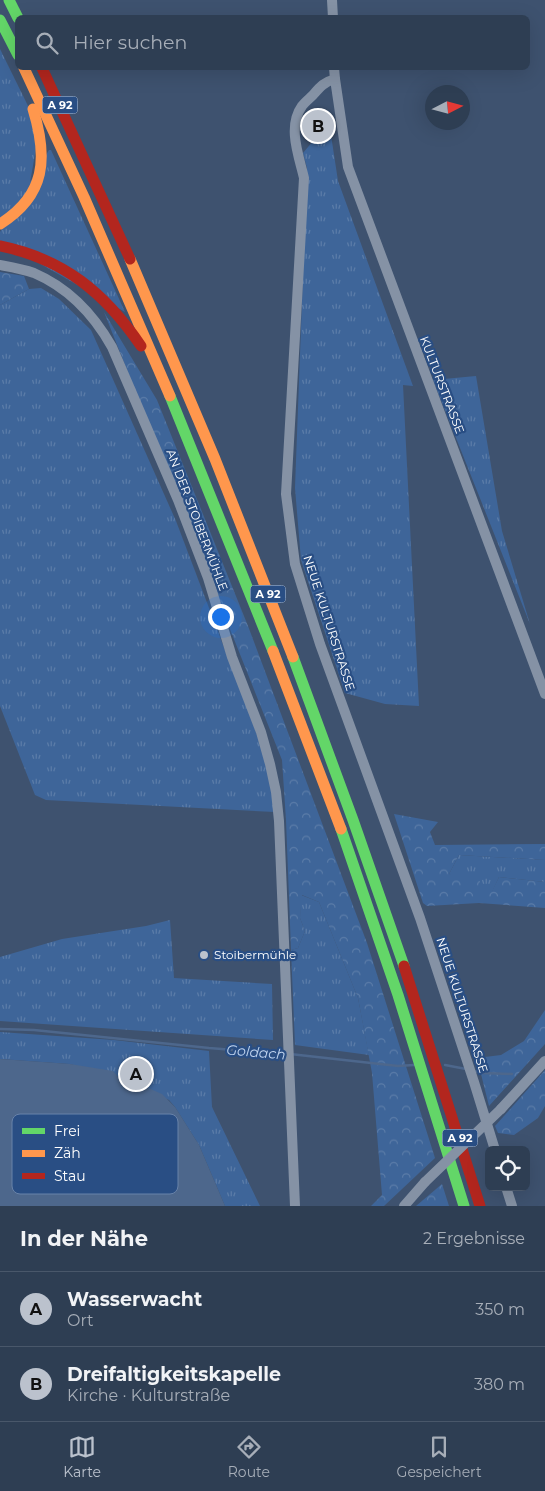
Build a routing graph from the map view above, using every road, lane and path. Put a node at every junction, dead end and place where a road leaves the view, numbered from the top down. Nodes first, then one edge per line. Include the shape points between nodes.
1 (9, 0) edge
2 (332, 0) edge
3 (16, 15) edge
4 (333, 15) edge
5 (0, 20) edge
6 (15, 49) edge
7 (24, 70) edge
8 (25, 70) edge
9 (43, 70) edge
10 (334, 70) edge
11 (334, 80) junction
12 (0, 224) edge
13 (0, 246) edge
14 (0, 264) edge
15 (174, 404) junction
16 (545, 694) edge
17 (545, 1061) edge
18 (494, 1146) edge
19 (507, 1191) edge
20 (295, 1206) edge
21 (404, 1206) edge
22 (464, 1206) edge
23 (480, 1206) edge
24 (512, 1206) edge

1 - 3 highway
2 - 4 street
5 - 6 highway
7 - 12 highway via 26,90 40,133 42,158 37,182 26,204
8 - 15 highway, A 92 via 102,236
9 - 23 highway, A 92 via 156,319 236,512 385,908
10 - 11 street
11 - 16 street, KULTURSTRASSE via 348,167
11 - 18 street, NEUE KULTURSTRASSE via 325,82 302,106 294,129 304,178 286,494 295,564 320,644 420,918
13 - 15 highway via 42,258 76,275 104,300 129,326 145,353 161,392
14 - 20 street, AN DER STOIBERMÜHLE via 54,284 81,304 99,324 115,353 199,553 232,657 261,732 274,778 279,822
15 - 22 highway, A 92 via 325,785 418,1057
17 - 21 street, bridge
19 - 24 street

